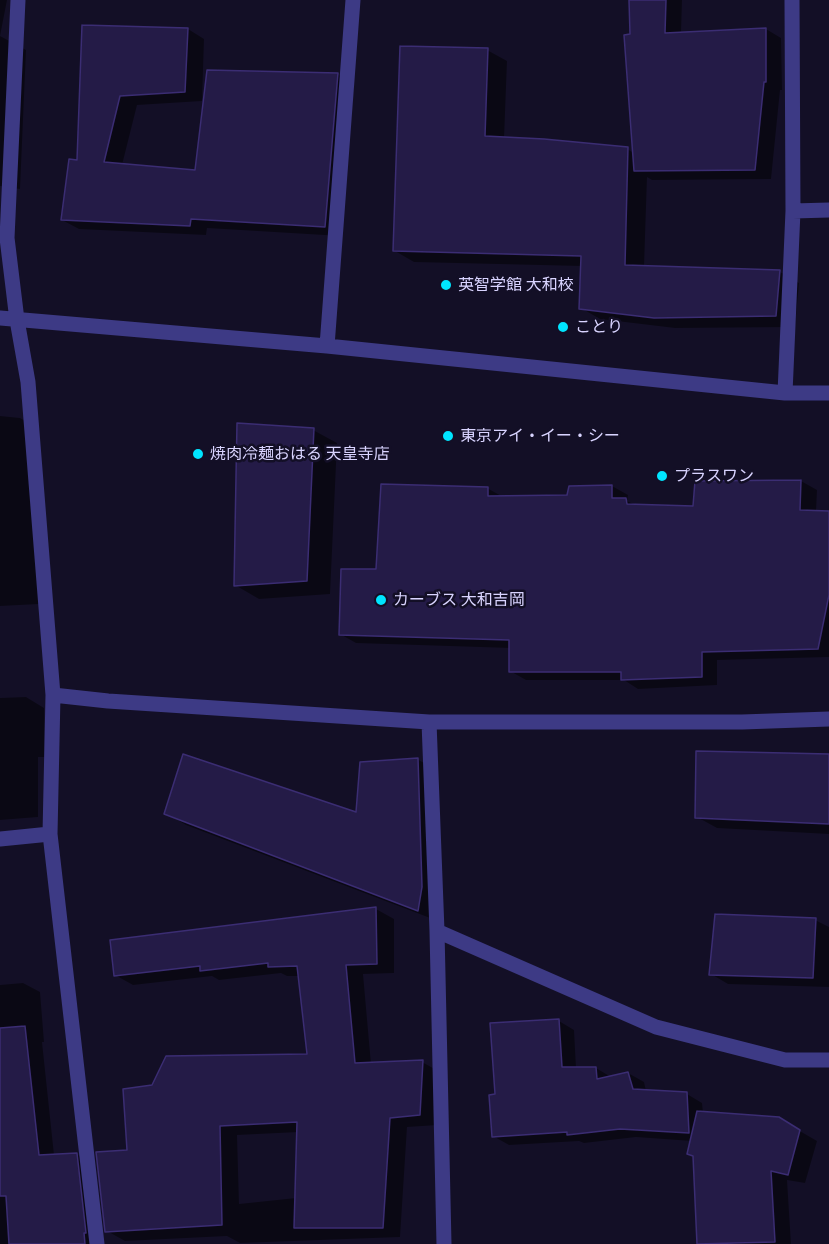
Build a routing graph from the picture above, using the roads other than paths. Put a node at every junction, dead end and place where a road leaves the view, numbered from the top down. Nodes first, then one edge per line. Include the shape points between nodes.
1 (18, 0) edge
2 (353, 0) edge
3 (792, 0) edge
4 (829, 210) edge
5 (793, 211) junction
6 (0, 318) edge
7 (17, 320) junction
8 (327, 346) junction
9 (785, 393) junction
10 (829, 393) edge
11 (53, 695) junction
12 (829, 719) edge
13 (429, 722) junction
14 (50, 834) junction
15 (0, 839) edge
16 (437, 931) junction
17 (829, 1060) edge
18 (97, 1244) edge
19 (444, 1244) edge

1 - 7 street via 7,238
2 - 8 street
3 - 5 street
4 - 5 street
5 - 9 street
6 - 7 street
7 - 8 street
7 - 11 street via 28,382
8 - 9 street
9 - 10 street
11 - 13 street
11 - 14 street
12 - 13 street
13 - 16 street
14 - 15 street
14 - 18 street
16 - 17 street via 656,1027 785,1060
16 - 19 street

